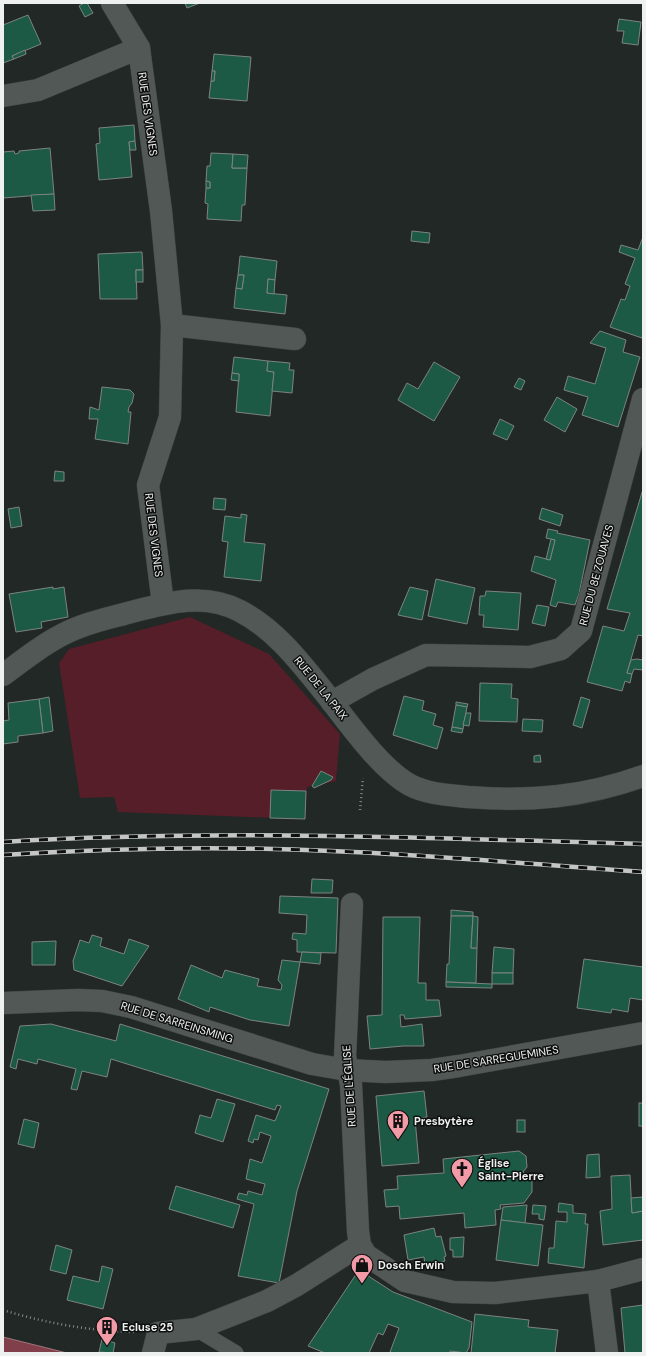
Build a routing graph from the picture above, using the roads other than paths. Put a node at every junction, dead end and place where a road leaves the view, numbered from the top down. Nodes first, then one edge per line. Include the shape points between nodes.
1 (112, 3) edge
2 (139, 48) junction
3 (3, 96) edge
4 (172, 325) junction
5 (296, 339) dead end
6 (643, 399) edge
7 (164, 604) junction
8 (3, 675) edge
9 (332, 702) junction
10 (643, 776) edge
11 (352, 904) dead end
12 (3, 1003) edge
13 (643, 1033) edge
14 (348, 1070) junction
15 (360, 1245) junction
16 (643, 1269) edge
17 (598, 1281) junction
18 (196, 1329) junction
19 (155, 1346) edge
20 (236, 1353) edge
21 (607, 1353) edge

1 - 2 street
2 - 3 street via 38,90
2 - 4 street, RUE DES VIGNES via 161,211
4 - 5 street
4 - 7 street, RUE DES VIGNES via 170,417 148,485
6 - 9 street, RUE DU 8E ZOUAVES via 581,631 561,650 530,657 426,655 373,679
7 - 8 street, RUE DE LA PAIX via 79,626 56,638
7 - 9 street, RUE DE LA PAIX via 187,600 212,601 240,611 258,622 294,655
9 - 10 street, RUE DE LA PAIX via 394,774 410,785 432,792 488,798 567,796 597,791
11 - 14 street, RUE DE L'ÉGLISE via 345,1048
12 - 14 street, RUE DE SARREINSMING via 51,1000 102,1001 131,1007 292,1059
13 - 14 street, RUE DE SARREGUEMINES via 432,1070
14 - 15 street, RUE DE L'ÉGLISE via 351,1084
15 - 17 street via 366,1255 405,1281 453,1292 495,1293
15 - 18 street via 267,1301
16 - 17 street
17 - 21 street
18 - 19 street
18 - 20 lane

